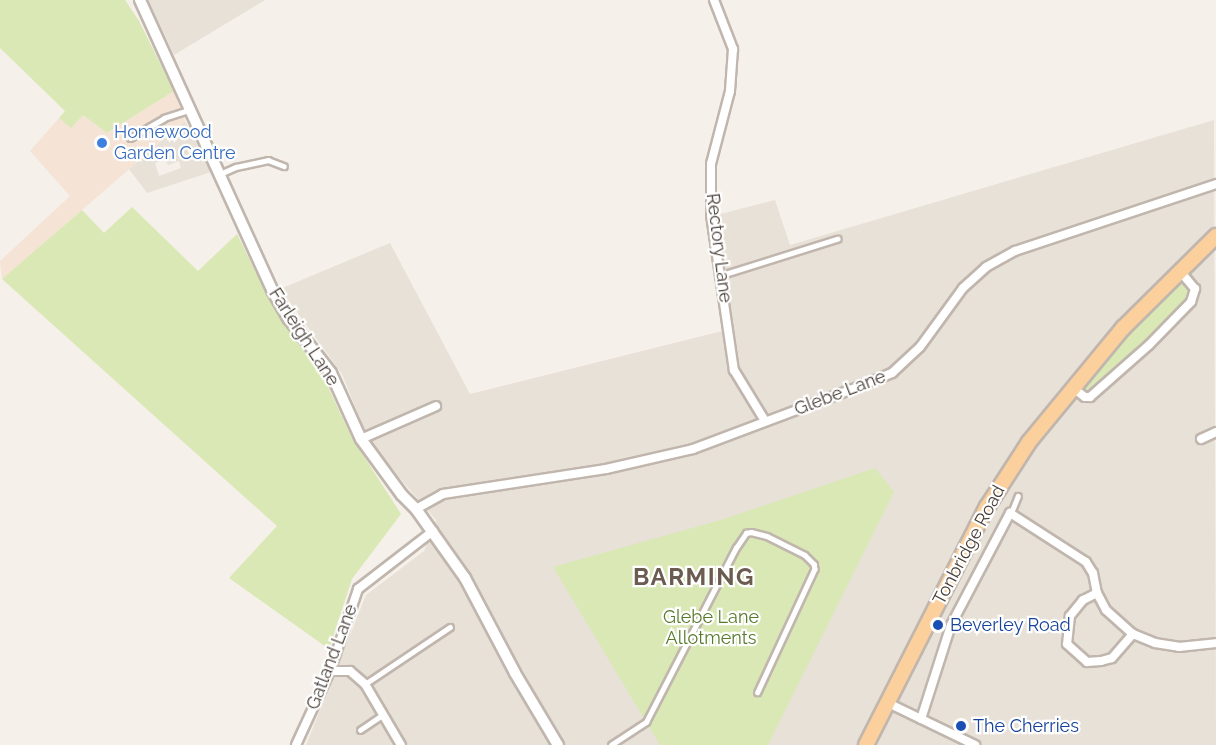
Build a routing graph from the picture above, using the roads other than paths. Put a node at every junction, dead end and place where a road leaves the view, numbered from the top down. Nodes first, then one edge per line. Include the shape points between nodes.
1 (140, 0) edge
2 (714, 0) edge
3 (191, 109) junction
4 (130, 138) dead end
5 (284, 166) dead end
6 (220, 174) junction
7 (1216, 184) edge
8 (1216, 236) edge
9 (837, 239) dead end
10 (1180, 271) junction
11 (722, 275) junction
12 (1072, 387) junction
13 (436, 406) dead end
14 (765, 421) junction
15 (1216, 432) edge
16 (361, 439) junction
17 (1201, 439) dead end
18 (1018, 496) dead end
19 (416, 509) junction
20 (1010, 513) junction
21 (433, 531) junction
22 (1097, 593) junction
23 (450, 627) dead end
24 (1133, 634) junction
25 (1216, 643) edge
26 (330, 671) junction
27 (365, 684) junction
28 (758, 692) dead end
29 (888, 704) junction
30 (382, 715) junction
31 (921, 719) junction
32 (360, 730) dead end
33 (296, 745) edge
34 (401, 745) edge
35 (558, 745) edge
36 (611, 745) edge
37 (866, 745) edge
38 (975, 745) edge

1 - 3 street, Farleigh Lane
2 - 11 street, Rectory Lane via 733,49 730,91 711,164 711,215
3 - 4 lane via 164,118
3 - 6 street, Farleigh Lane
5 - 6 lane via 268,160
6 - 16 street, Farleigh Lane via 272,290 331,373
7 - 14 street, Glebe Lane via 1015,251 986,267 963,288 920,346 892,373
8 - 10 main road, Tonbridge Road
9 - 11 lane
10 - 12 main road, Tonbridge Road
10 - 12 street via 1195,289 1191,302 1090,397
11 - 14 street, Rectory Lane via 734,370
12 - 29 main road, Tonbridge Road via 1029,442 987,507
13 - 16 street
14 - 19 street, Glebe Lane via 693,449 606,470 443,494
15 - 17 street
16 - 19 street, Farleigh Lane
18 - 20 lane
19 - 21 street, Farleigh Lane
20 - 22 street via 1086,562
20 - 31 street via 951,625
21 - 26 street, Gatland Lane via 358,589
21 - 35 street, Farleigh Lane via 480,604
22 - 24 street via 1106,610
22 - 24 street via 1083,600 1070,616 1066,630 1071,649 1087,662 1101,661 1113,658
23 - 27 lane
24 - 25 street via 1179,647
26 - 27 street via 350,671
26 - 33 street, Gatland Lane
27 - 30 street
28 - 36 lane via 815,569 805,555 751,532 736,548 646,722
29 - 31 street
29 - 37 main road, Tonbridge Road
30 - 32 lane
30 - 34 street
31 - 38 street

